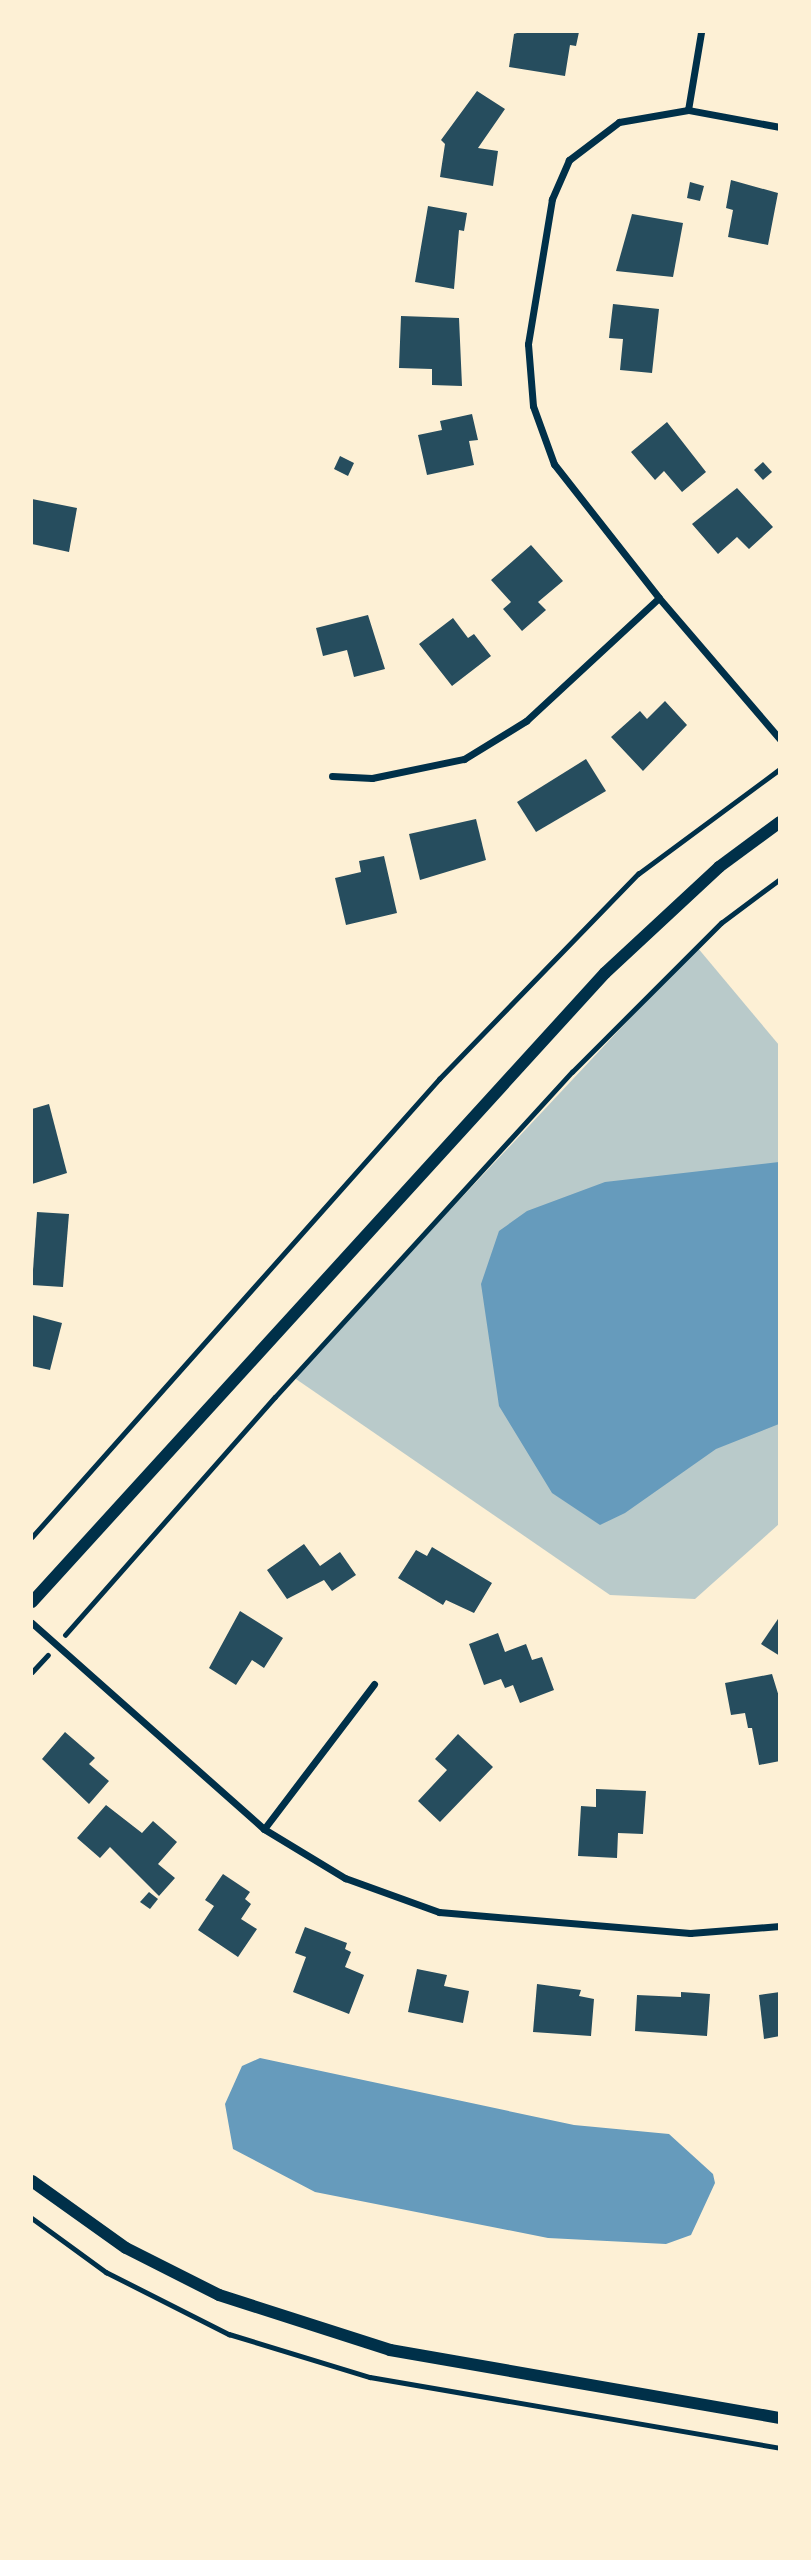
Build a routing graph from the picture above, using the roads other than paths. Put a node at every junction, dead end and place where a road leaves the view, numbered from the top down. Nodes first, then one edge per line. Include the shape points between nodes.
1 (701, 32) edge
2 (688, 110) junction
3 (779, 127) edge
4 (659, 598) junction
5 (779, 739) edge
6 (332, 776) dead end
7 (779, 822) edge
8 (32, 1602) edge
9 (32, 1623) edge
10 (374, 1684) dead end
11 (264, 1829) junction
12 (779, 1926) edge
13 (32, 2181) edge
14 (779, 2418) edge

1 - 2 street
2 - 3 street
2 - 4 street via 619,122 569,160 552,199 528,344 533,406 554,464
4 - 5 street
4 - 6 street via 526,721 464,759 372,778
7 - 8 street via 719,867 605,973
9 - 11 street
10 - 11 street
11 - 12 street via 345,1878 439,1912 690,1933
13 - 14 street via 126,2248 219,2295 390,2350

